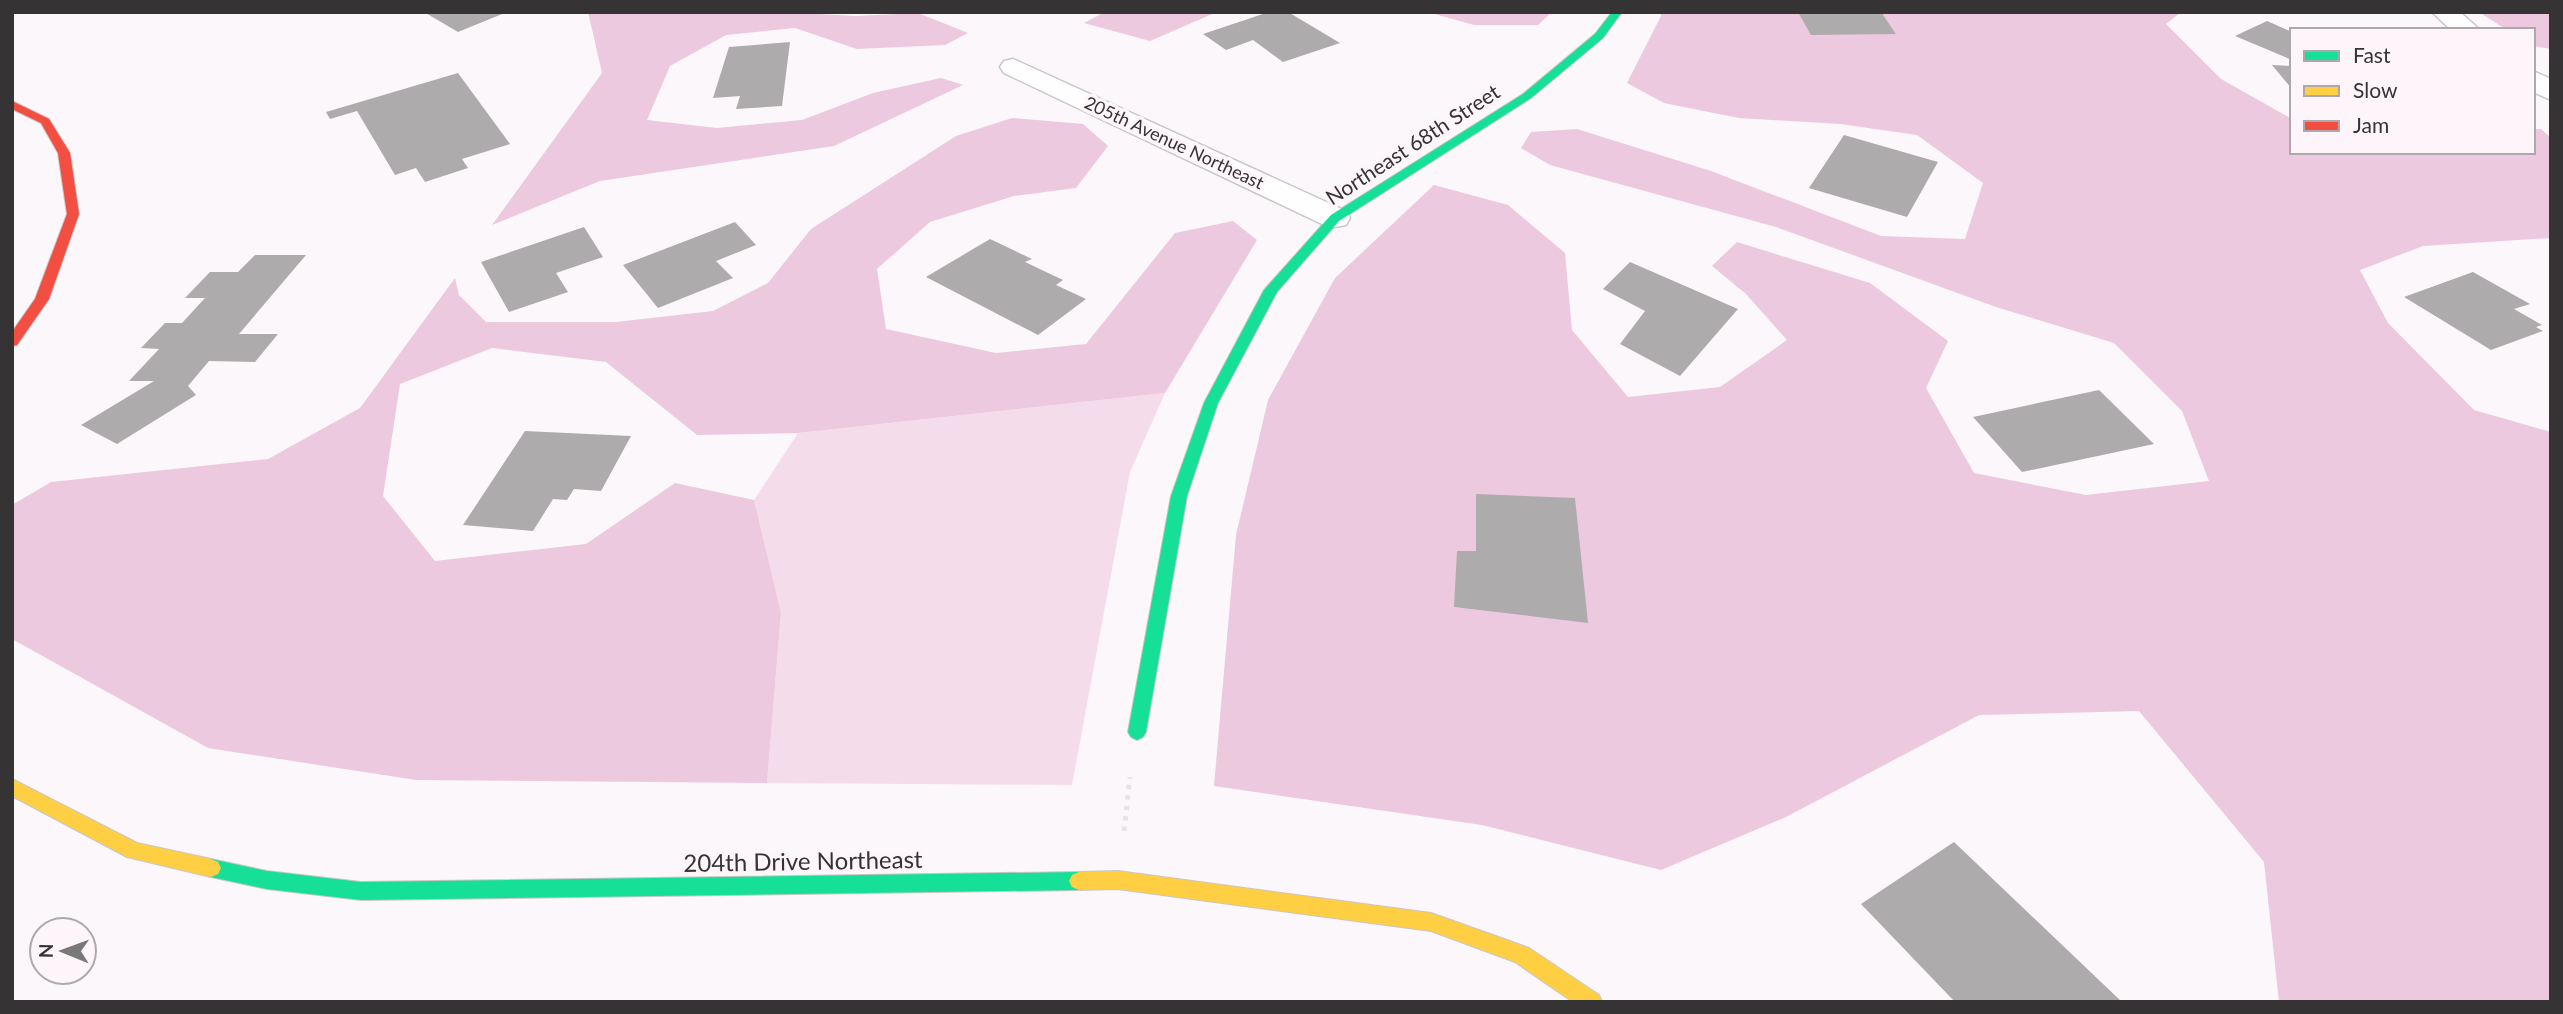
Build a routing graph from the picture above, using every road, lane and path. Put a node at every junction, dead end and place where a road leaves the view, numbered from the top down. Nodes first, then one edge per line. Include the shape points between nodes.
1 (1617, 12) edge
2 (2444, 12) edge
3 (2464, 28) edge
4 (1013, 67) dead end
5 (2535, 80) edge
6 (2551, 92) edge
7 (12, 104) edge
8 (1335, 218) junction
9 (12, 342) edge
10 (1137, 732) joint
11 (12, 787) edge
12 (1118, 880) junction
13 (1592, 1002) edge

1 - 8 street, Northeast 68th Street via 1599,36 1527,96
2 - 3 street
4 - 8 street, 205th Avenue Northeast
5 - 6 street
7 - 9 street via 45,121 64,153 73,214 42,299
8 - 10 street, Northeast 68th Street via 1271,290 1211,403 1179,496
10 - 12 path
11 - 12 street, 204th Drive Northeast via 134,851 267,880 361,891
12 - 13 street, 204th Drive Northeast via 1431,922 1521,955

